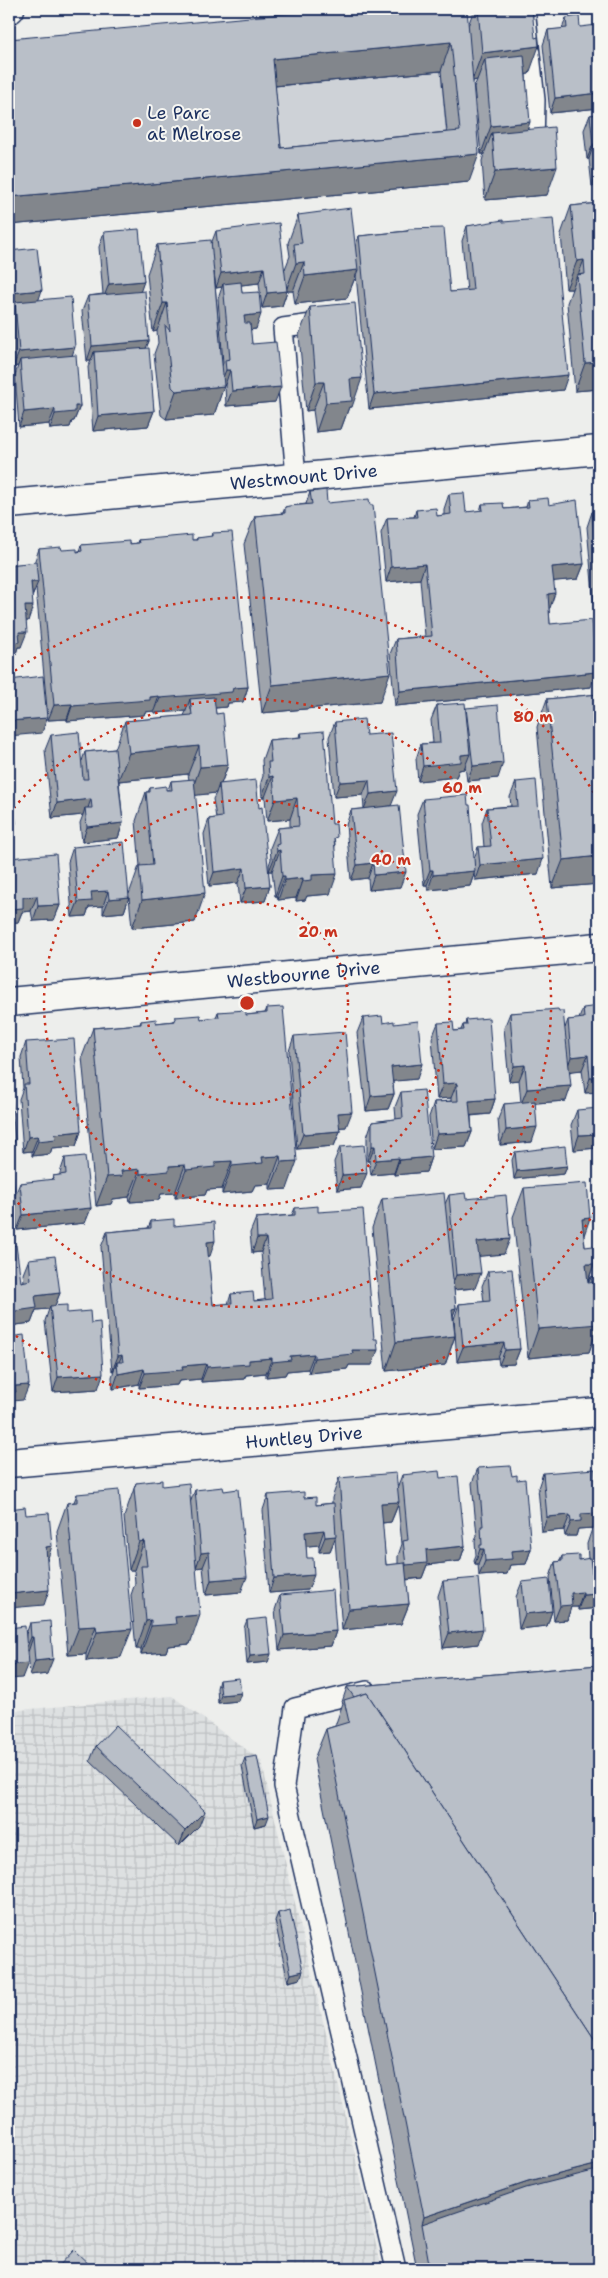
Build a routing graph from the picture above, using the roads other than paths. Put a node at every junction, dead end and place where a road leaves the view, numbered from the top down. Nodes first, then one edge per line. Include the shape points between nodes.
1 (526, 9) edge
2 (534, 146) edge
3 (344, 319) edge
4 (599, 450) edge
5 (296, 477) junction
6 (9, 504) edge
7 (599, 947) edge
8 (9, 1002) edge
9 (599, 1412) edge
10 (9, 1463) edge
11 (382, 1688) edge
12 (396, 2269) edge

1 - 2 lane via 535,100
3 - 5 lane via 283,328
4 - 5 street, Westmount Drive
5 - 6 street, Westmount Drive
7 - 8 street, Westbourne Drive
9 - 10 street, Huntley Drive
11 - 12 lane via 296,1708 284,1786

